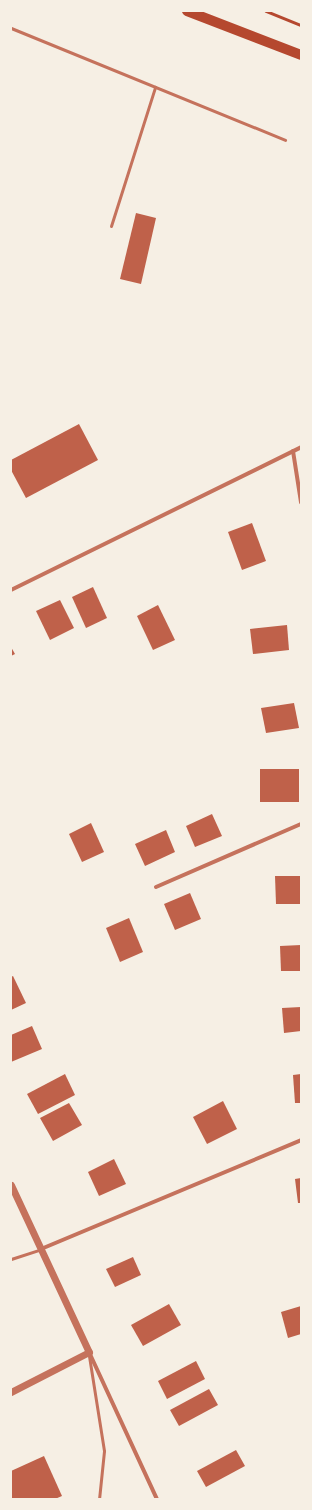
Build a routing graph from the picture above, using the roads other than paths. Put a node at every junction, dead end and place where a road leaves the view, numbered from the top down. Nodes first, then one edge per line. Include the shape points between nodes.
1 (187, 11) edge
2 (11, 28) edge
3 (301, 55) edge
4 (155, 87) junction
5 (285, 140) dead end
6 (111, 226) dead end
7 (301, 447) edge
8 (293, 451) junction
9 (301, 502) edge
10 (11, 590) edge
11 (301, 824) edge
12 (156, 887) dead end
13 (301, 1140) edge
14 (11, 1185) edge
15 (41, 1249) junction
16 (11, 1259) edge
17 (89, 1352) junction
18 (11, 1392) edge
19 (99, 1499) edge
20 (157, 1499) edge

1 - 3 main road
2 - 4 lane
4 - 5 lane
4 - 6 lane
7 - 8 street
8 - 9 street
8 - 10 street
11 - 12 street
13 - 15 street
14 - 15 street
15 - 16 lane
15 - 17 street
17 - 18 street
17 - 19 lane via 104,1451
17 - 20 street

